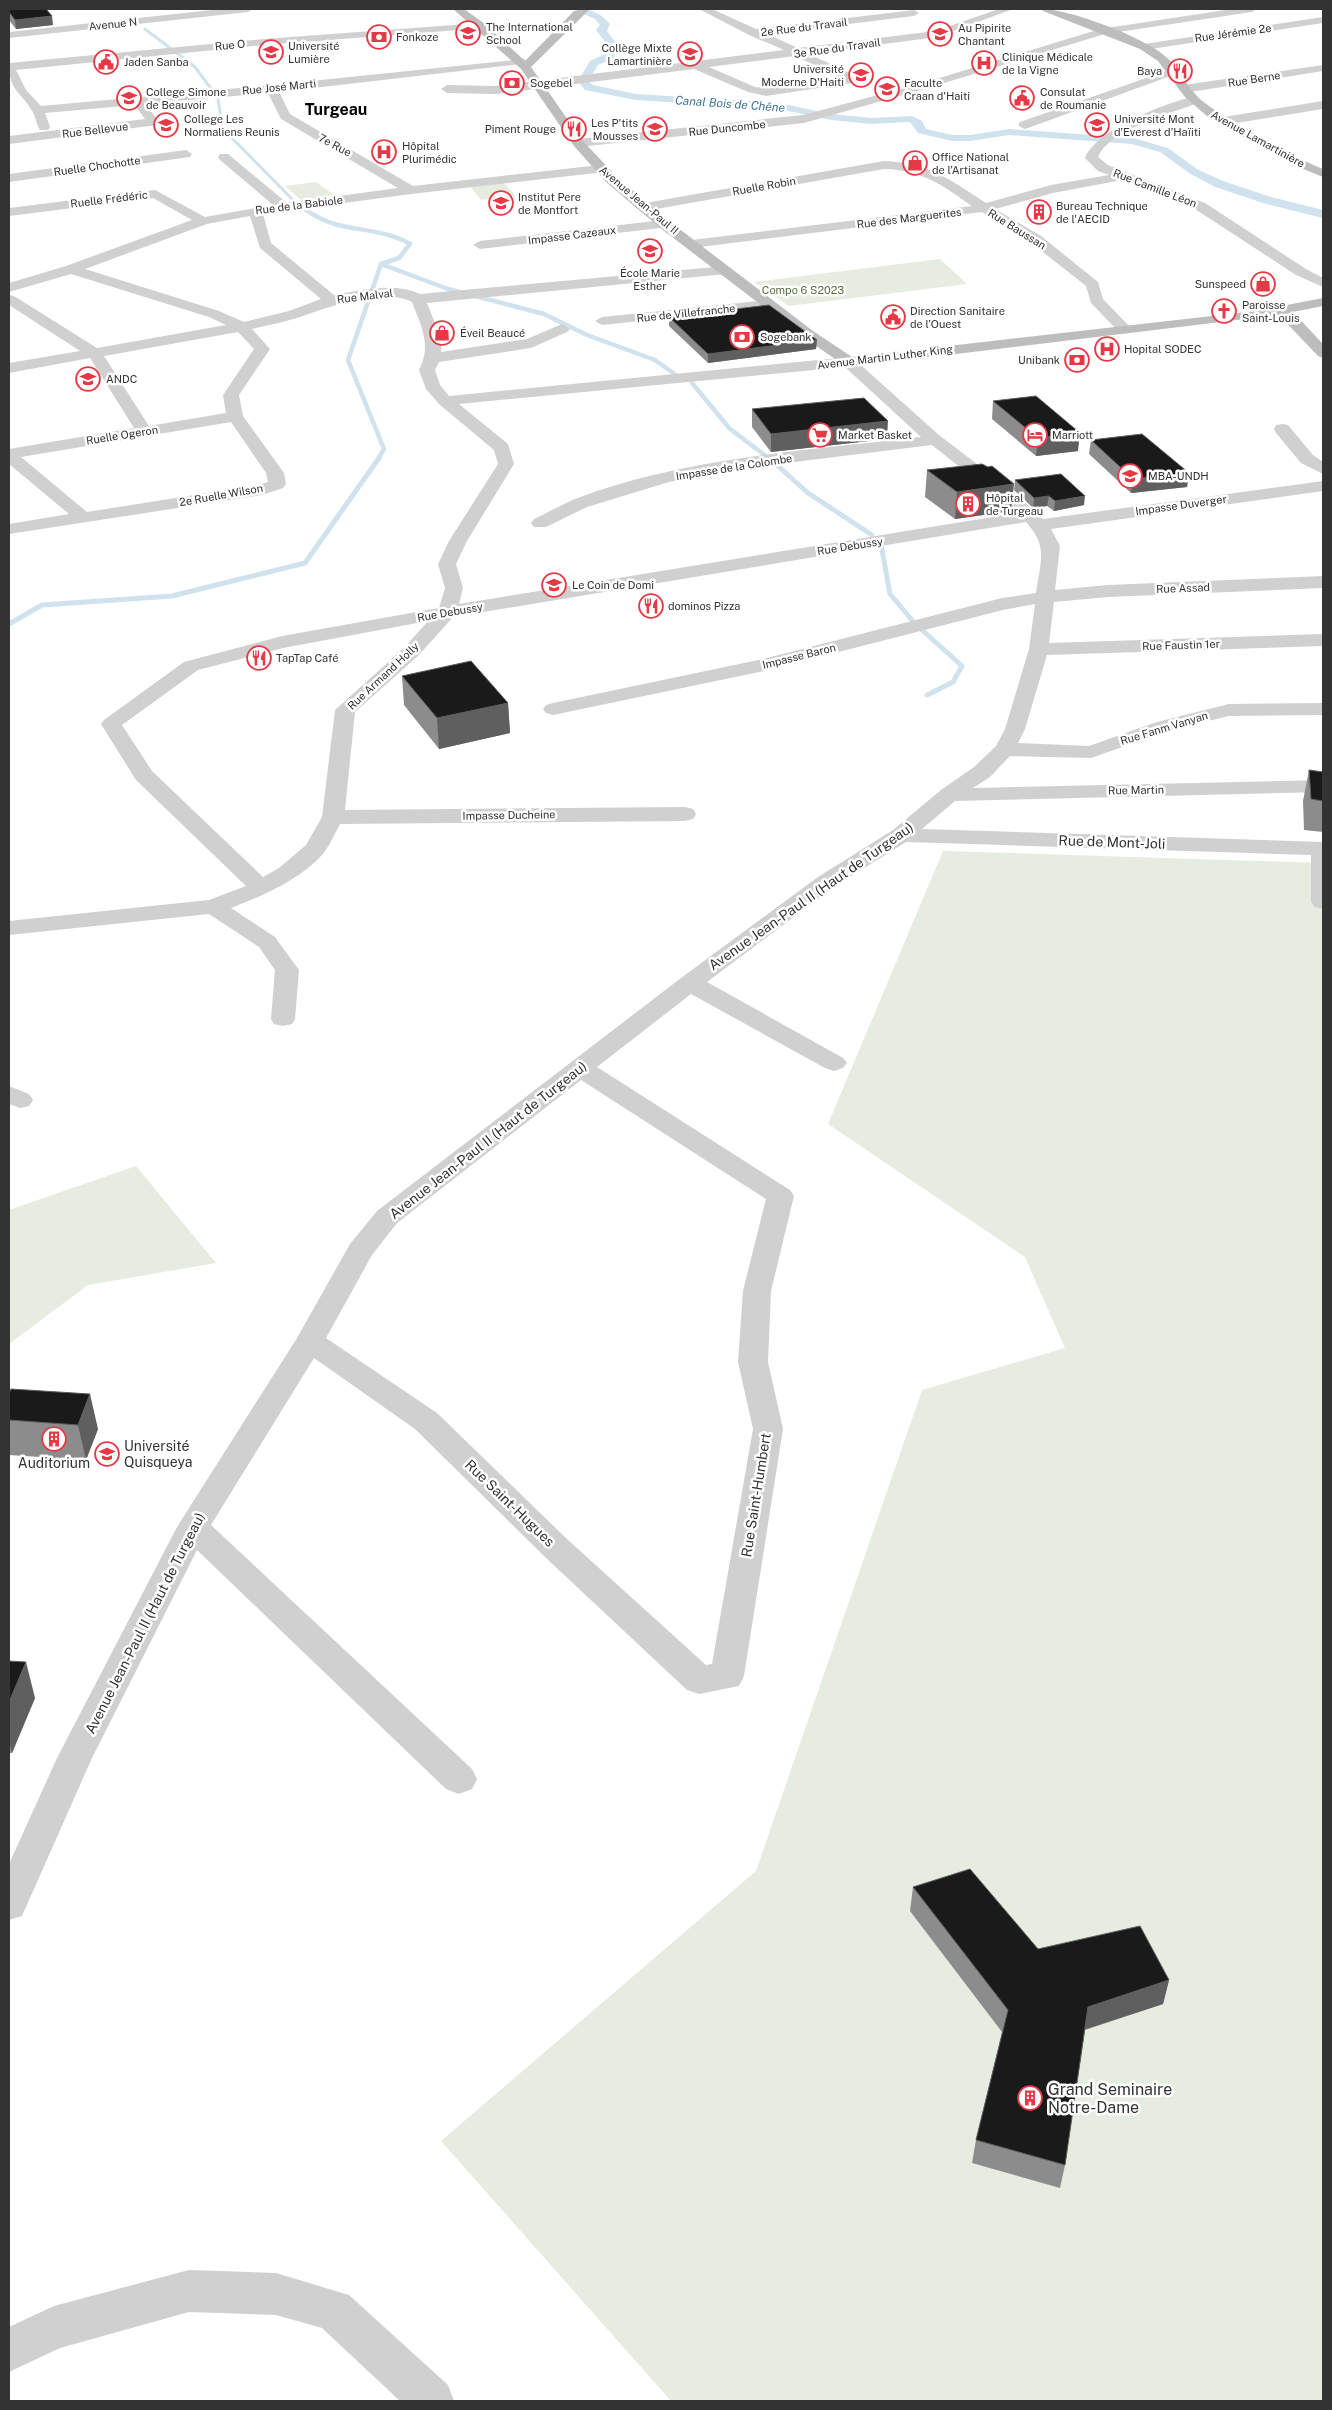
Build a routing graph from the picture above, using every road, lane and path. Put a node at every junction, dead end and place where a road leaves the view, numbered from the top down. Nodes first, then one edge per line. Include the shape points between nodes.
1 (248, 9) edge
2 (458, 9) edge
3 (704, 9) edge
4 (1008, 9) edge
5 (1047, 9) edge
6 (1252, 9) edge
7 (581, 11) edge
8 (122, 13) dead end
9 (914, 13) edge
10 (1323, 20) edge
11 (137, 22) junction
12 (938, 23) dead end
13 (481, 26) junction
14 (954, 30) junction
15 (1104, 31) junction
16 (753, 33) junction
17 (9, 35) edge
18 (1144, 47) junction
19 (797, 54) junction
20 (526, 62) junction
21 (698, 66) junction
22 (9, 67) edge
23 (1323, 68) edge
24 (1172, 72) junction
25 (539, 85) junction
26 (272, 89) junction
27 (447, 89) dead end
28 (1184, 89) junction
29 (21, 91) junction
30 (9, 93) edge
31 (1194, 100) junction
32 (138, 101) junction
33 (1323, 105) edge
34 (38, 110) junction
35 (1223, 122) junction
36 (1024, 125) dead end
37 (47, 136) junction
38 (9, 140) edge
39 (578, 143) junction
40 (186, 154) dead end
41 (224, 156) dead end
42 (884, 165) joint
43 (600, 169) junction
44 (1323, 173) edge
45 (1123, 176) junction
46 (9, 178) edge
47 (411, 190) junction
48 (294, 206) junction
49 (645, 208) junction
50 (984, 208) junction
51 (255, 211) junction
52 (9, 212) edge
53 (203, 221) junction
54 (664, 224) junction
55 (692, 244) junction
56 (480, 245) dead end
57 (71, 269) junction
58 (726, 270) junction
59 (1323, 283) edge
60 (9, 288) edge
61 (9, 299) edge
62 (418, 299) junction
63 (330, 300) junction
64 (1323, 302) edge
65 (770, 304) junction
66 (1283, 311) junction
67 (602, 322) dead end
68 (242, 327) junction
69 (562, 329) dead end
70 (1124, 329) junction
71 (94, 353) junction
72 (1323, 353) edge
73 (433, 358) junction
74 (849, 362) junction
75 (9, 368) edge
76 (445, 401) junction
77 (235, 416) junction
78 (1282, 430) dead end
79 (144, 431) junction
80 (935, 440) junction
81 (9, 455) edge
82 (1323, 469) edge
83 (1323, 486) edge
84 (84, 518) junction
85 (1035, 520) junction
86 (540, 524) dead end
87 (9, 529) edge
88 (1323, 582) edge
89 (1044, 597) junction
90 (447, 612) junction
91 (1323, 640) edge
92 (1039, 649) junction
93 (553, 709) dead end
94 (1323, 709) edge
95 (1005, 749) junction
96 (1323, 786) edge
97 (949, 795) junction
98 (685, 814) dead end
99 (332, 817) junction
100 (900, 835) junction
101 (1323, 849) edge
102 (261, 888) junction
103 (1323, 902) edge
104 (213, 908) junction
105 (9, 928) edge
106 (690, 982) junction
107 (283, 1019) dead end
108 (834, 1063) dead end
109 (580, 1068) junction
110 (310, 1341) junction
111 (192, 1527) junction
112 (699, 1680) joint
113 (458, 1780) dead end
114 (9, 1904) edge
115 (9, 2350) edge
116 (432, 2401) edge

1 - 11 street, Avenue N
2 - 13 street, Avenue Jean-Paul II
3 - 16 street
4 - 14 street, 3e Rue du Travail
5 - 15 street, Avenue Lamartinière
6 - 15 street, Rue Duncombe
7 - 20 street
8 - 11 street
9 - 16 street, 2e Rue du Travail
10 - 18 street, Rue Jérémie 2e
11 - 17 street, Avenue N
12 - 14 street
13 - 20 street, Avenue Jean-Paul II
13 - 22 street, Rue O
14 - 19 street, 3e Rue du Travail
15 - 18 street, Avenue Lamartinière
15 - 39 street, Rue Duncombe via 804,119
16 - 19 street
18 - 24 street, Avenue Lamartinière via 1157,54
19 - 21 street, 3e Rue du Travail
19 - 21 street via 852,80 766,92 752,90
20 - 25 street, Avenue Jean-Paul II
20 - 26 street, Rue José Marti
21 - 25 street, 3e Rue du Travail
22 - 29 street
23 - 28 street, Rue Berne
24 - 28 street, Avenue Lamartinière
24 - 36 street
25 - 27 street, 3e Rue du Travail via 487,90
25 - 39 street, Avenue Jean-Paul II
26 - 32 street, Rue José Marti
26 - 47 street, 7e Rue via 285,116
28 - 31 street, Avenue Lamartinière
29 - 30 street
29 - 34 street
31 - 35 street, Avenue Lamartinière
31 - 45 street, Rue Camille Léon via 1115,132 1096,146 1091,158 1103,168
32 - 34 street, Rue José Marti
32 - 37 street, Rue Bellevue via 153,122
33 - 35 street
34 - 37 street
35 - 44 street, Avenue Lamartinière
37 - 38 street, Rue Bellevue
39 - 43 street, Avenue Jean-Paul II
40 - 46 street, Ruelle Chochotte
41 - 48 street
42 - 49 street, Ruelle Robin
42 - 50 street, Rue Baussan via 902,164 938,176
43 - 47 street, Rue de la Babiole
43 - 49 street, Avenue Jean-Paul II
45 - 50 street, Rue des Marguerites via 1051,189
45 - 59 street, Rue Camille Léon via 1200,206
47 - 48 street, Rue de la Babiole
48 - 51 street, Rue de la Babiole
49 - 54 street, Avenue Jean-Paul II
50 - 55 street, Rue des Marguerites
50 - 70 street, Rue Baussan via 1036,238 1093,285 1096,300
51 - 53 street, Rue de la Babiole
51 - 63 street via 265,245
52 - 53 street, Ruelle Frédéric via 155,194
53 - 57 street, Rue de la Babiole
54 - 55 street, Avenue Jean-Paul II
54 - 56 street, Impasse Cazeaux
55 - 58 street, Avenue Jean-Paul II
57 - 60 street, Rue de la Babiole
57 - 68 street via 214,314
58 - 62 street, Rue Malval
58 - 65 street, Avenue Jean-Paul II
61 - 71 street
62 - 63 street, Rue Malval via 404,292 388,292
62 - 73 street, Rue Armand Holly via 434,342
63 - 68 street, Rue Malval via 294,314
64 - 66 street, Avenue Martin Luther King
65 - 67 street, Rue de Villefranche
65 - 74 street, Avenue Jean-Paul II
66 - 70 street, Avenue Martin Luther King
66 - 72 street
68 - 71 street, Rue Malval
68 - 77 street via 262,349 231,395
69 - 73 street via 531,343
70 - 74 street, Avenue Martin Luther King
71 - 75 street, Rue Malval
71 - 79 street
73 - 76 street, Rue Armand Holly via 428,370 432,386
74 - 76 street, Avenue Martin Luther King
74 - 80 street
76 - 90 street, Rue Armand Holly via 502,448 506,464 447,564 454,588
77 - 79 street, Ruelle Ogeron
77 - 84 street, 2e Ruelle Wilson via 275,473 278,484 262,490
78 - 82 street via 1307,459
79 - 81 street, Ruelle Ogeron
80 - 85 street
80 - 86 street, Impasse de la Colombe via 702,470 634,485 581,503
81 - 84 street
83 - 85 street, Impasse Duverger
84 - 87 street, 2e Ruelle Wilson
85 - 89 street, Avenue Jean-Paul II (Haut de Turgeau) via 1047,534 1051,546
85 - 90 street, Rue Debussy
88 - 89 street, Rue Assad via 1108,591
89 - 92 street, Avenue Jean-Paul II (Haut de Turgeau)
89 - 93 street, Impasse Baron via 1002,604 764,665
90 - 99 street, Rue Armand Holly via 412,651 345,710
90 - 102 street, Rue Debussy via 282,642 191,666 111,724 144,775
91 - 92 street, Rue Faustin 1er
92 - 95 street, Avenue Jean-Paul II (Haut de Turgeau) via 1015,729
94 - 95 street, Rue Fanm Vanyan via 1229,710 1164,726 1091,752
95 - 97 street, Avenue Jean-Paul II (Haut de Turgeau) via 982,772
96 - 97 street, Rue Martin
97 - 100 street, Avenue Jean-Paul II (Haut de Turgeau)
98 - 99 street, Impasse Ducheine
99 - 102 street, Rue Armand Holly via 315,850 287,873
100 - 101 street, Rue de Mont-Joli
100 - 106 street, Avenue Jean-Paul II (Haut de Turgeau) via 826,882
101 - 103 street
102 - 104 street, Rue Armand Holly
104 - 105 street, Rue Armand Holly
104 - 107 street via 267,942 287,970
106 - 108 street
106 - 109 street, Avenue Jean-Paul II (Haut de Turgeau)
109 - 110 street, Avenue Jean-Paul II (Haut de Turgeau) via 387,1217 360,1251
109 - 112 street, Rue Saint-Humbert via 780,1196 757,1290 753,1362 768,1430 727,1676
110 - 111 street, Avenue Jean-Paul II (Haut de Turgeau)
110 - 112 street, Rue Saint-Hugues via 426,1422
111 - 113 street
111 - 114 street, Avenue Jean-Paul II (Haut de Turgeau) via 75,1758
115 - 116 street via 54,2328 189,2291 276,2294 334,2310

